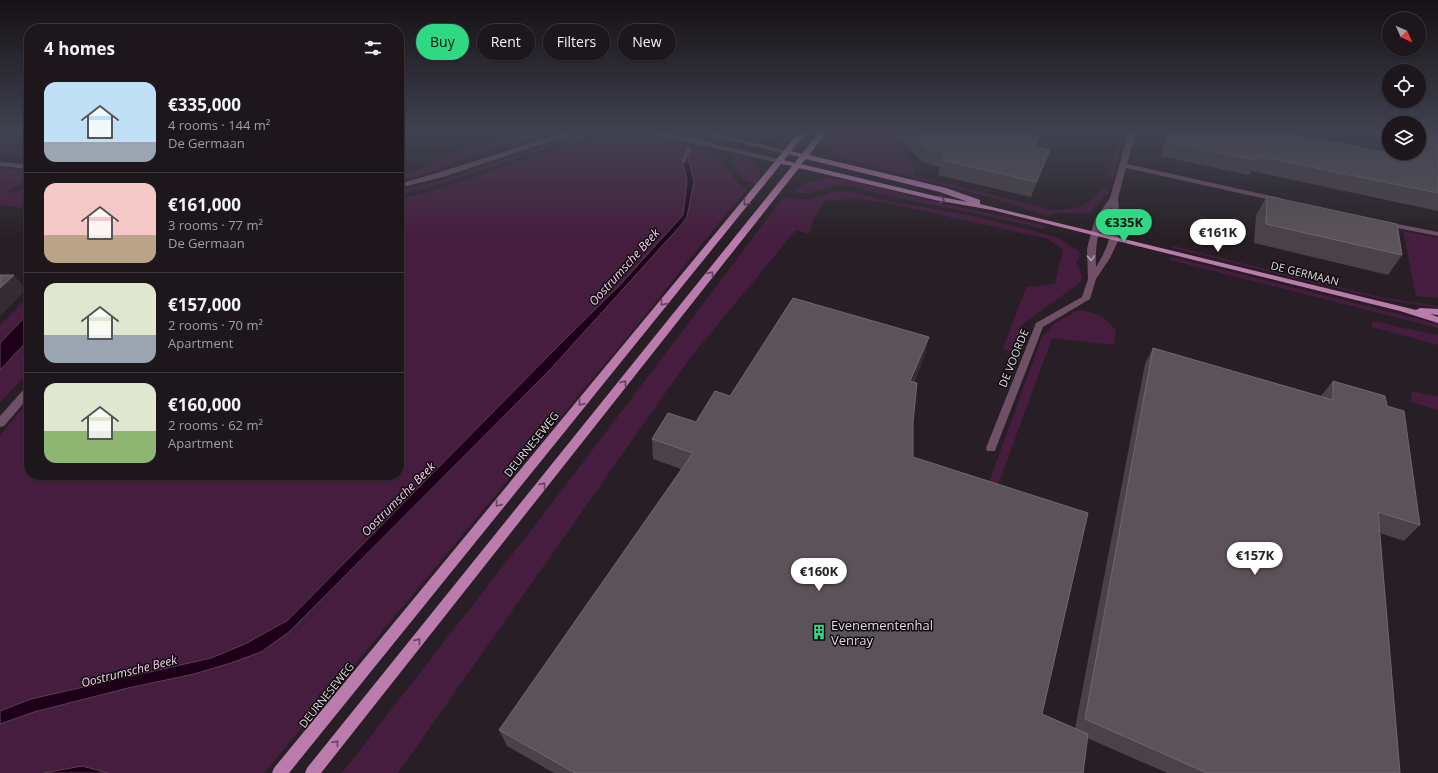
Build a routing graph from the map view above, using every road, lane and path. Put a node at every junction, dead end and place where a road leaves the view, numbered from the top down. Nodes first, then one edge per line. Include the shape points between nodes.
1 (468, 167) edge
2 (774, 167) edge
3 (796, 167) edge
4 (807, 167) edge
5 (846, 167) edge
6 (1123, 167) edge
7 (1133, 167) edge
8 (404, 185) edge
9 (1114, 198) junction
10 (1286, 201) edge
11 (992, 208) junction
12 (1377, 221) edge
13 (1095, 233) junction
14 (1438, 234) edge
15 (1115, 238) junction
16 (1092, 279) junction
17 (1402, 309) junction
18 (1438, 312) edge
19 (1438, 320) edge
20 (24, 397) edge
21 (0, 424) edge
22 (990, 448) dead end
23 (279, 773) edge
24 (312, 773) edge

1 - 8 street
2 -> 23 main road, DEURNESEWEG
24 -> 3 main road
4 -> 11 main road, DE GERMAAN via 935,198
5 - 11 main road, DE GERMAAN via 943,190
6 - 9 street, DE VOORDE
7 - 10 street
9 - 13 street, DE VOORDE via 1099,219
9 - 15 street, DE VOORDE via 1118,223
11 - 13 main road, DE GERMAAN
12 - 14 street
13 - 15 main road, DE GERMAAN
13 -> 16 street, DE VOORDE via 1091,249
15 - 16 street, DE VOORDE via 1109,254
15 - 17 main road, DE GERMAAN
16 - 22 street, DE VOORDE via 1086,299 1039,325
17 - 18 main road, DE GERMAAN
17 - 19 main road, DE GERMAAN
20 - 21 street

